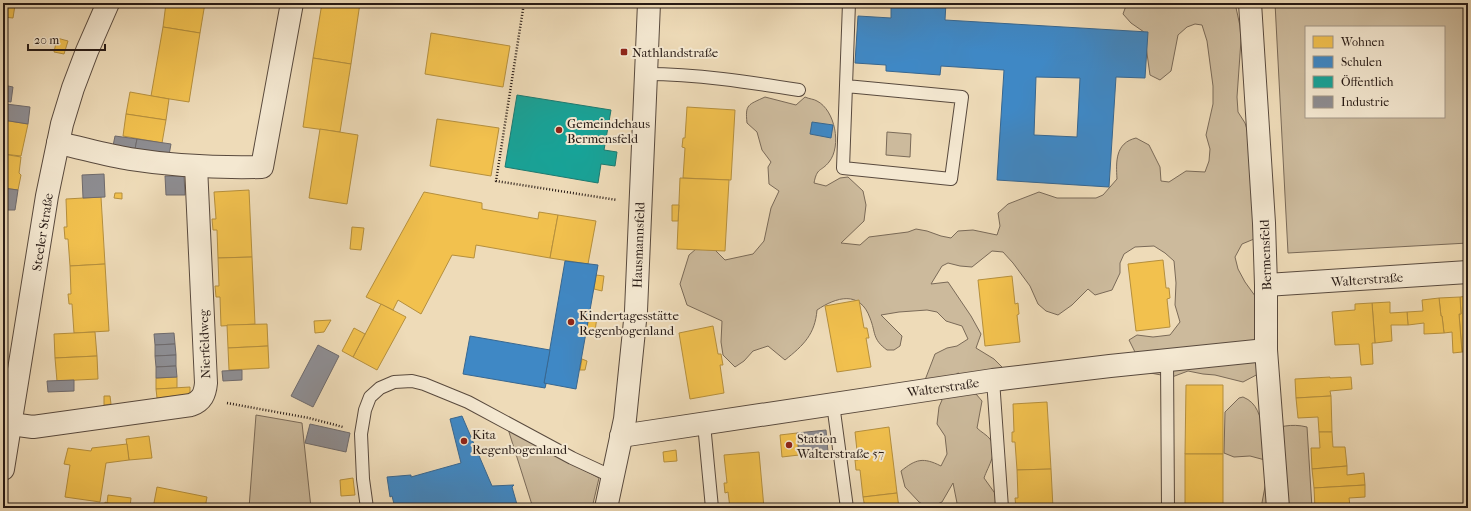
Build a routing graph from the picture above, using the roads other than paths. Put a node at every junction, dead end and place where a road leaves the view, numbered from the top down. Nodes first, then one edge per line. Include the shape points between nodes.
1 (108, 3) edge
2 (292, 3) edge
3 (649, 3) edge
4 (849, 3) edge
5 (1250, 3) edge
6 (646, 74) junction
7 (846, 86) junction
8 (799, 90) dead end
9 (58, 142) junction
10 (196, 166) junction
11 (1468, 272) edge
12 (1266, 286) junction
13 (1266, 350) junction
14 (1167, 360) junction
15 (993, 380) junction
16 (833, 404) junction
17 (11, 424) junction
18 (704, 424) junction
19 (622, 436) junction
20 (3, 469) edge
21 (613, 478) junction
22 (367, 508) edge
23 (606, 508) edge
24 (712, 508) edge
25 (847, 508) edge
26 (1002, 508) edge
27 (1168, 508) edge
28 (1278, 508) edge

1 - 9 street, Steeler Straße via 72,88
2 - 10 street via 262,167
3 - 6 street, Hausmannsfeld
4 - 7 lane
5 - 12 street, Bermensfeld
6 - 8 lane via 672,74
6 - 19 street, Hausmannsfeld via 636,311
7 - 7 lane via 843,168 951,179 962,97
9 - 10 street via 129,159
9 - 17 street, Steeler Straße
10 - 17 street, Nierfeldweg via 206,383 202,399 191,405 33,427
11 - 12 street, Walterstraße
12 - 13 street, Bermensfeld
13 - 14 street, Walterstraße
13 - 28 street, Bermensfeld
14 - 15 street, Walterstraße
14 - 27 lane
15 - 16 street, Walterstraße
15 - 26 lane
16 - 18 street, Walterstraße
16 - 25 lane
17 - 20 street, Steeler Straße
18 - 19 street, Walterstraße
18 - 24 lane
19 - 21 street, Hausmannsfeld
21 - 22 lane via 468,402 424,384 412,381 394,382 380,388 370,398 364,410 361,431
21 - 23 street, Hausmannsfeld

